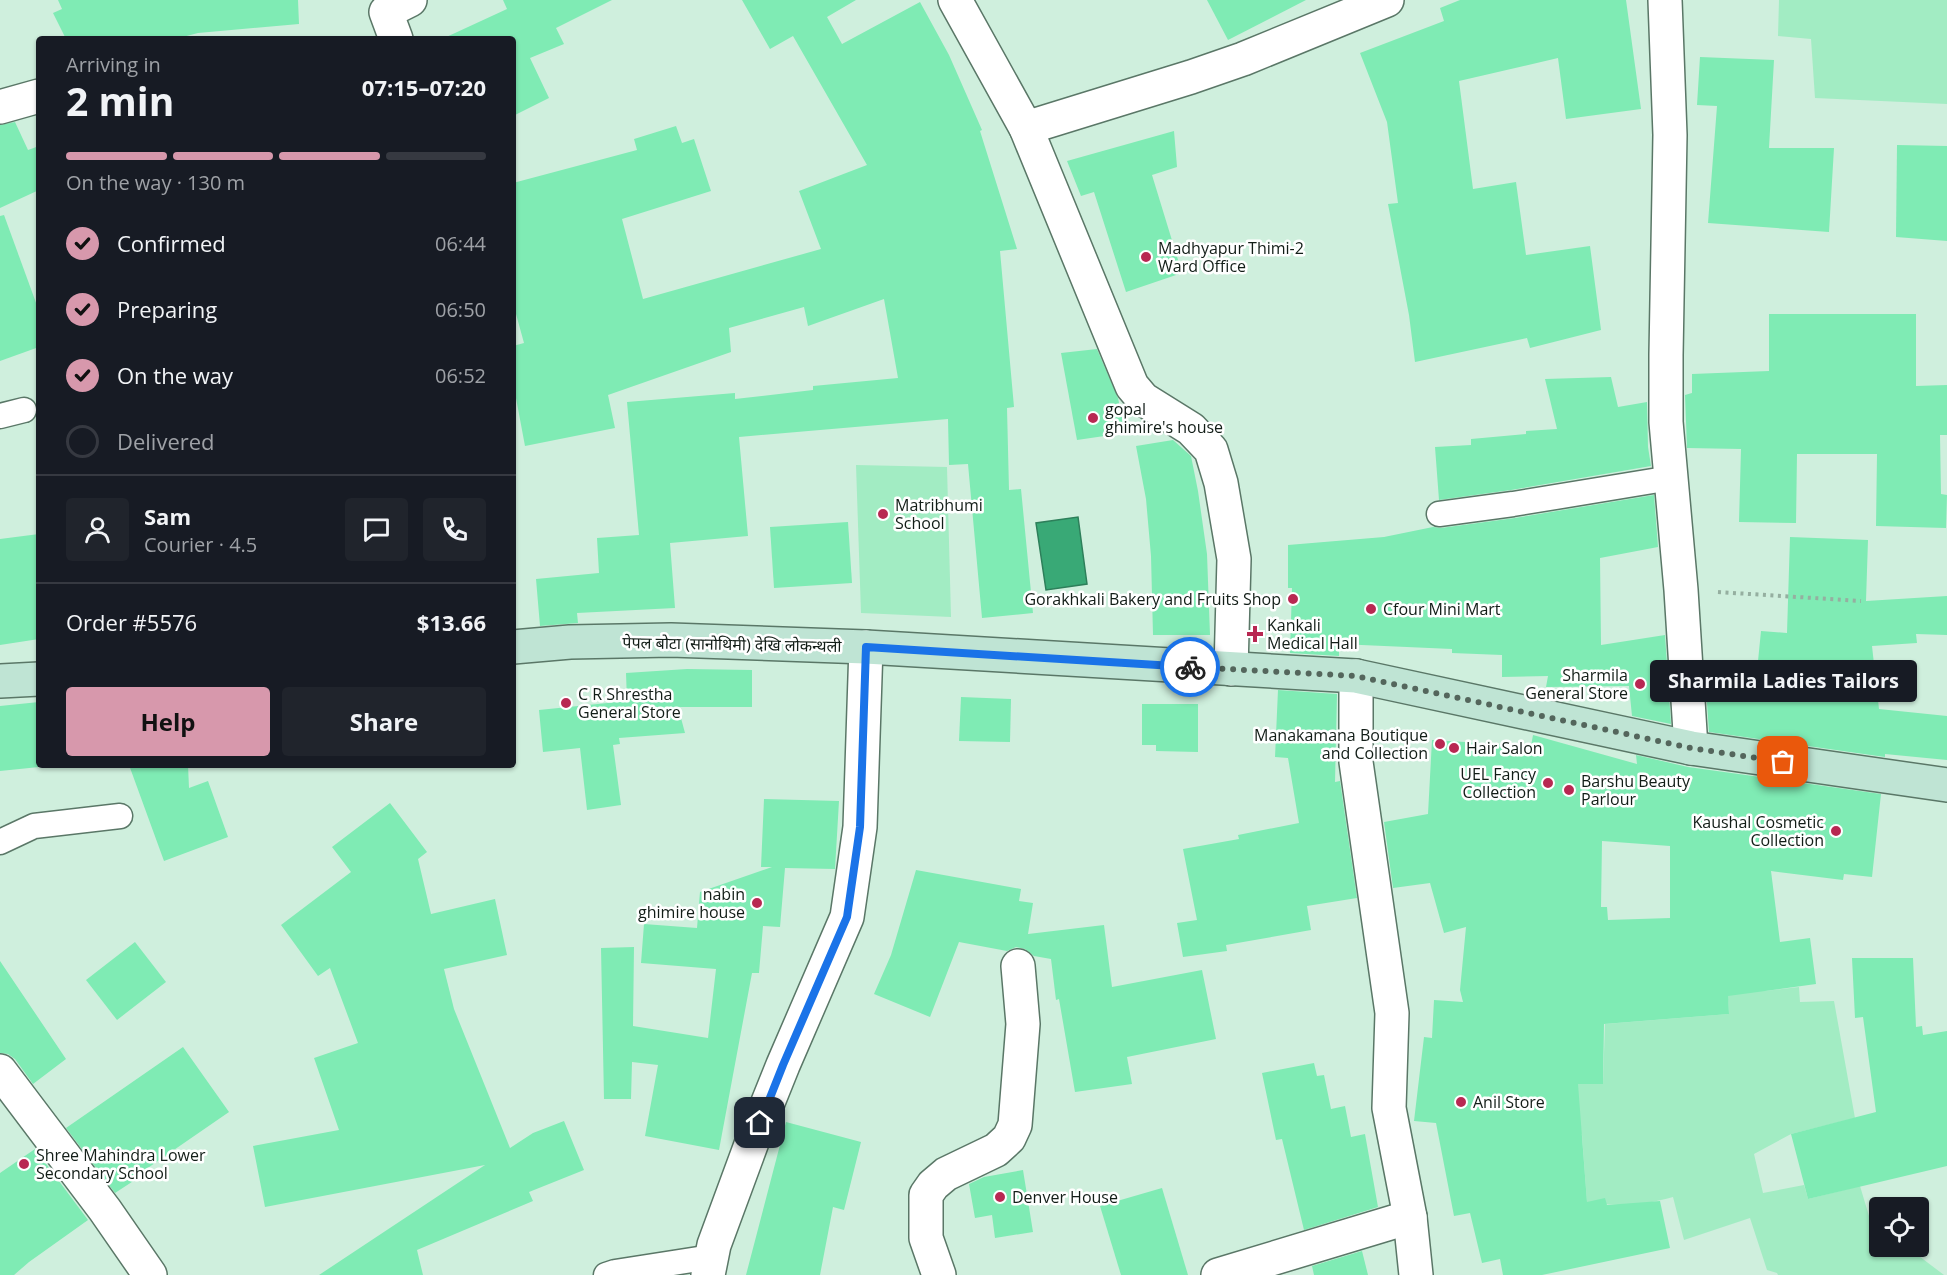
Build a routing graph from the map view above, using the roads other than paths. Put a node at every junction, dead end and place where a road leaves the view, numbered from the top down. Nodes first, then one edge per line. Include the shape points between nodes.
1 (410, 0) edge
2 (955, 0) edge
3 (1665, 0) edge
4 (1375, 2) edge
5 (395, 36) edge
6 (36, 97) edge
7 (0, 107) edge
8 (1026, 128) junction
9 (24, 410) dead end
10 (0, 416) edge
11 (1671, 478) junction
12 (1439, 514) dead end
13 (516, 647) edge
14 (866, 647) junction
15 (1231, 669) junction
16 (1356, 676) junction
17 (36, 679) edge
18 (0, 681) edge
19 (1691, 748) junction
20 (1947, 785) edge
21 (120, 816) dead end
22 (0, 842) edge
23 (1018, 966) dead end
24 (0, 1071) edge
25 (1410, 1217) junction
26 (710, 1266) edge
27 (150, 1275) edge
28 (606, 1275) edge
29 (939, 1275) edge
30 (1218, 1275) edge
31 (1416, 1275) edge

1 - 5 street via 386,12
2 - 8 street
3 - 11 street via 1670,135 1666,422
4 - 8 street via 1243,59
6 - 7 street
8 - 15 street via 1132,386 1143,399 1191,429 1211,450 1221,483 1234,560
9 - 10 lane
11 - 12 lane
11 - 19 street
13 - 14 main road, पेपल बोटा (सानोथिमी) देखि लोकन्थली via 672,640
14 - 15 main road, पेपल बोटा (सानोथिमी) देखि लोकन्थली
14 - 26 street via 860,827 847,917 783,1065 721,1224
15 - 16 main road, पेपल बोटा (सानोथिमी) देखि लोकन्थली
16 - 19 main road, पेपल बोटा (सानोथिमी) देखि लोकन्थली
16 - 25 street via 1356,762 1392,1013 1389,1108
17 - 18 main road
19 - 20 main road, पेपल बोटा (सानोथिमी) देखि लोकन्थली
21 - 22 lane via 34,826
23 - 29 street via 1023,1024 1015,1125 1009,1138 996,1149 946,1174 926,1196 926,1238
24 - 27 street
25 - 30 street
25 - 31 street
26 - 28 lane

